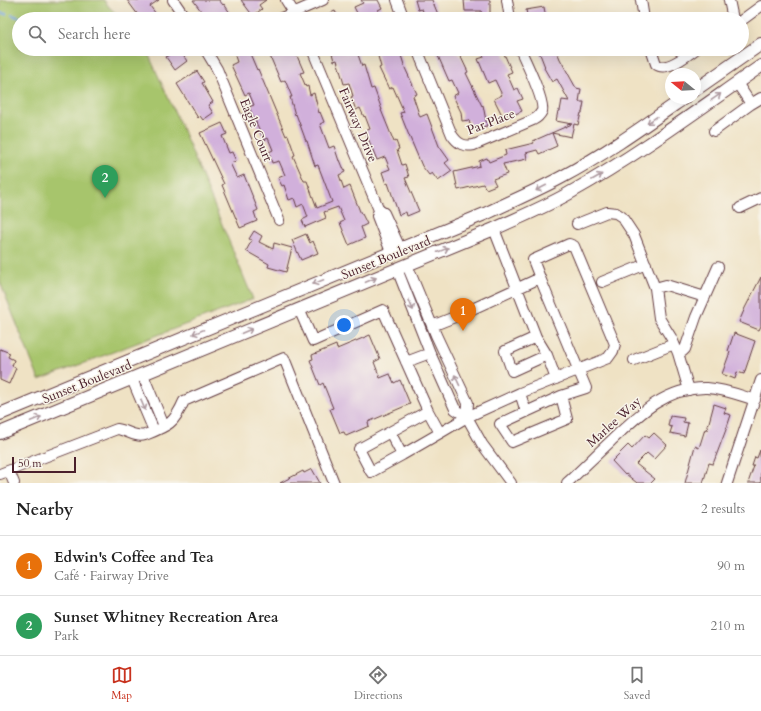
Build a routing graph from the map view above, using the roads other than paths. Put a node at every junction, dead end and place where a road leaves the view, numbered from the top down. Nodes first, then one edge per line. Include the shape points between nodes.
1 (173, 0) edge
2 (286, 0) edge
3 (323, 0) edge
4 (396, 0) edge
5 (507, 0) edge
6 (641, 0) edge
7 (729, 0) edge
8 (761, 6) edge
9 (181, 12) edge
10 (294, 12) edge
11 (303, 12) edge
12 (401, 12) edge
13 (509, 12) edge
14 (643, 12) edge
15 (732, 12) edge
16 (749, 15) edge
17 (761, 44) edge
18 (749, 52) edge
19 (210, 56) edge
20 (315, 56) edge
21 (420, 56) edge
22 (523, 56) edge
23 (653, 56) edge
24 (685, 56) edge
25 (744, 56) edge
26 (761, 66) edge
27 (736, 83) junction
28 (701, 86) edge
29 (761, 98) edge
30 (675, 104) edge
31 (751, 104) junction
32 (714, 131) dead end
33 (761, 198) edge
34 (740, 208) dead end
35 (279, 220) dead end
36 (577, 224) dead end
37 (494, 229) junction
38 (395, 250) junction
39 (646, 264) junction
40 (402, 267) junction
41 (718, 268) dead end
42 (540, 278) junction
43 (602, 282) dead end
44 (655, 288) junction
45 (517, 289) junction
46 (705, 297) junction
47 (300, 309) junction
48 (432, 326) junction
49 (536, 337) junction
50 (676, 349) junction
51 (430, 353) junction
52 (547, 355) junction
53 (634, 360) dead end
54 (406, 362) junction
55 (578, 369) junction
56 (138, 377) junction
57 (556, 378) junction
58 (761, 380) edge
59 (688, 390) junction
60 (520, 394) junction
61 (561, 396) junction
62 (755, 400) junction
63 (428, 411) junction
64 (526, 412) junction
65 (0, 414) edge
66 (467, 417) junction
67 (164, 426) junction
68 (154, 431) junction
69 (390, 432) junction
70 (440, 433) junction
71 (0, 434) edge
72 (402, 455) junction
73 (5, 473) edge
74 (507, 482) edge
75 (14, 483) edge
76 (334, 483) edge
77 (567, 483) edge
78 (727, 483) edge

1 - 9 street
2 - 10 street
3 - 11 street
4 - 12 street
5 - 13 street
6 - 14 street
7 - 15 street
8 - 16 street
17 - 18 main road
19 - 35 street, Eagle Court
20 - 38 street, Fairway Drive via 379,210 377,216
21 - 22 street, Par Place via 452,136 462,145 468,146 533,120 542,111 541,99
23 - 24 street via 656,64 662,67 669,66
25 - 28 main road
26 - 27 main road, Sunset Boulevard
27 - 31 street
37 -> 27 main road, Sunset Boulevard via 572,192
29 - 31 street
30 -> 38 main road, Sunset Boulevard via 634,133 563,176 487,213
31 - 32 street
33 - 34 street
36 - 39 street via 607,212 622,217 634,235
40 -> 37 main road, Sunset Boulevard
37 - 45 street
38 - 40 main road
38 -> 65 main road, Sunset Boulevard
39 - 43 street
39 - 44 street
47 -> 40 main road, Sunset Boulevard
40 - 48 street
40 -> 51 street
41 - 46 street
42 - 45 street
42 - 55 street
42 - 55 street via 533,260 569,244 574,246 616,344 608,358
44 - 46 street via 666,285
44 - 50 street via 659,318
45 - 48 street
45 - 49 street
46 - 50 street via 685,349
47 - 54 street via 313,341 383,310
56 -> 47 main road, Sunset Boulevard
66 -> 48 street via 468,403
49 - 52 street
49 - 52 street via 505,351 512,371
50 - 53 street
50 - 59 street
51 - 54 street
51 - 66 street via 455,409
52 - 57 street
54 - 63 street
55 - 57 street
55 - 61 street via 586,388
56 - 67 street
56 -> 68 street
71 -> 56 main road, Sunset Boulevard
57 - 60 street
58 - 62 street
59 - 62 street, Marlee Way via 714,389
59 - 77 street, Marlee Way via 664,398 644,410
60 - 64 street
60 - 66 street
61 - 64 street
61 - 64 street via 567,419 512,442 500,424
62 - 78 street
63 - 69 street
63 - 70 street
66 - 70 street
66 - 74 street
67 - 68 street
67 - 76 street via 173,421 184,401 284,358
68 - 73 street via 141,437 117,429
69 - 72 street
69 - 72 street via 359,449 371,472
70 - 72 street
73 - 75 street

